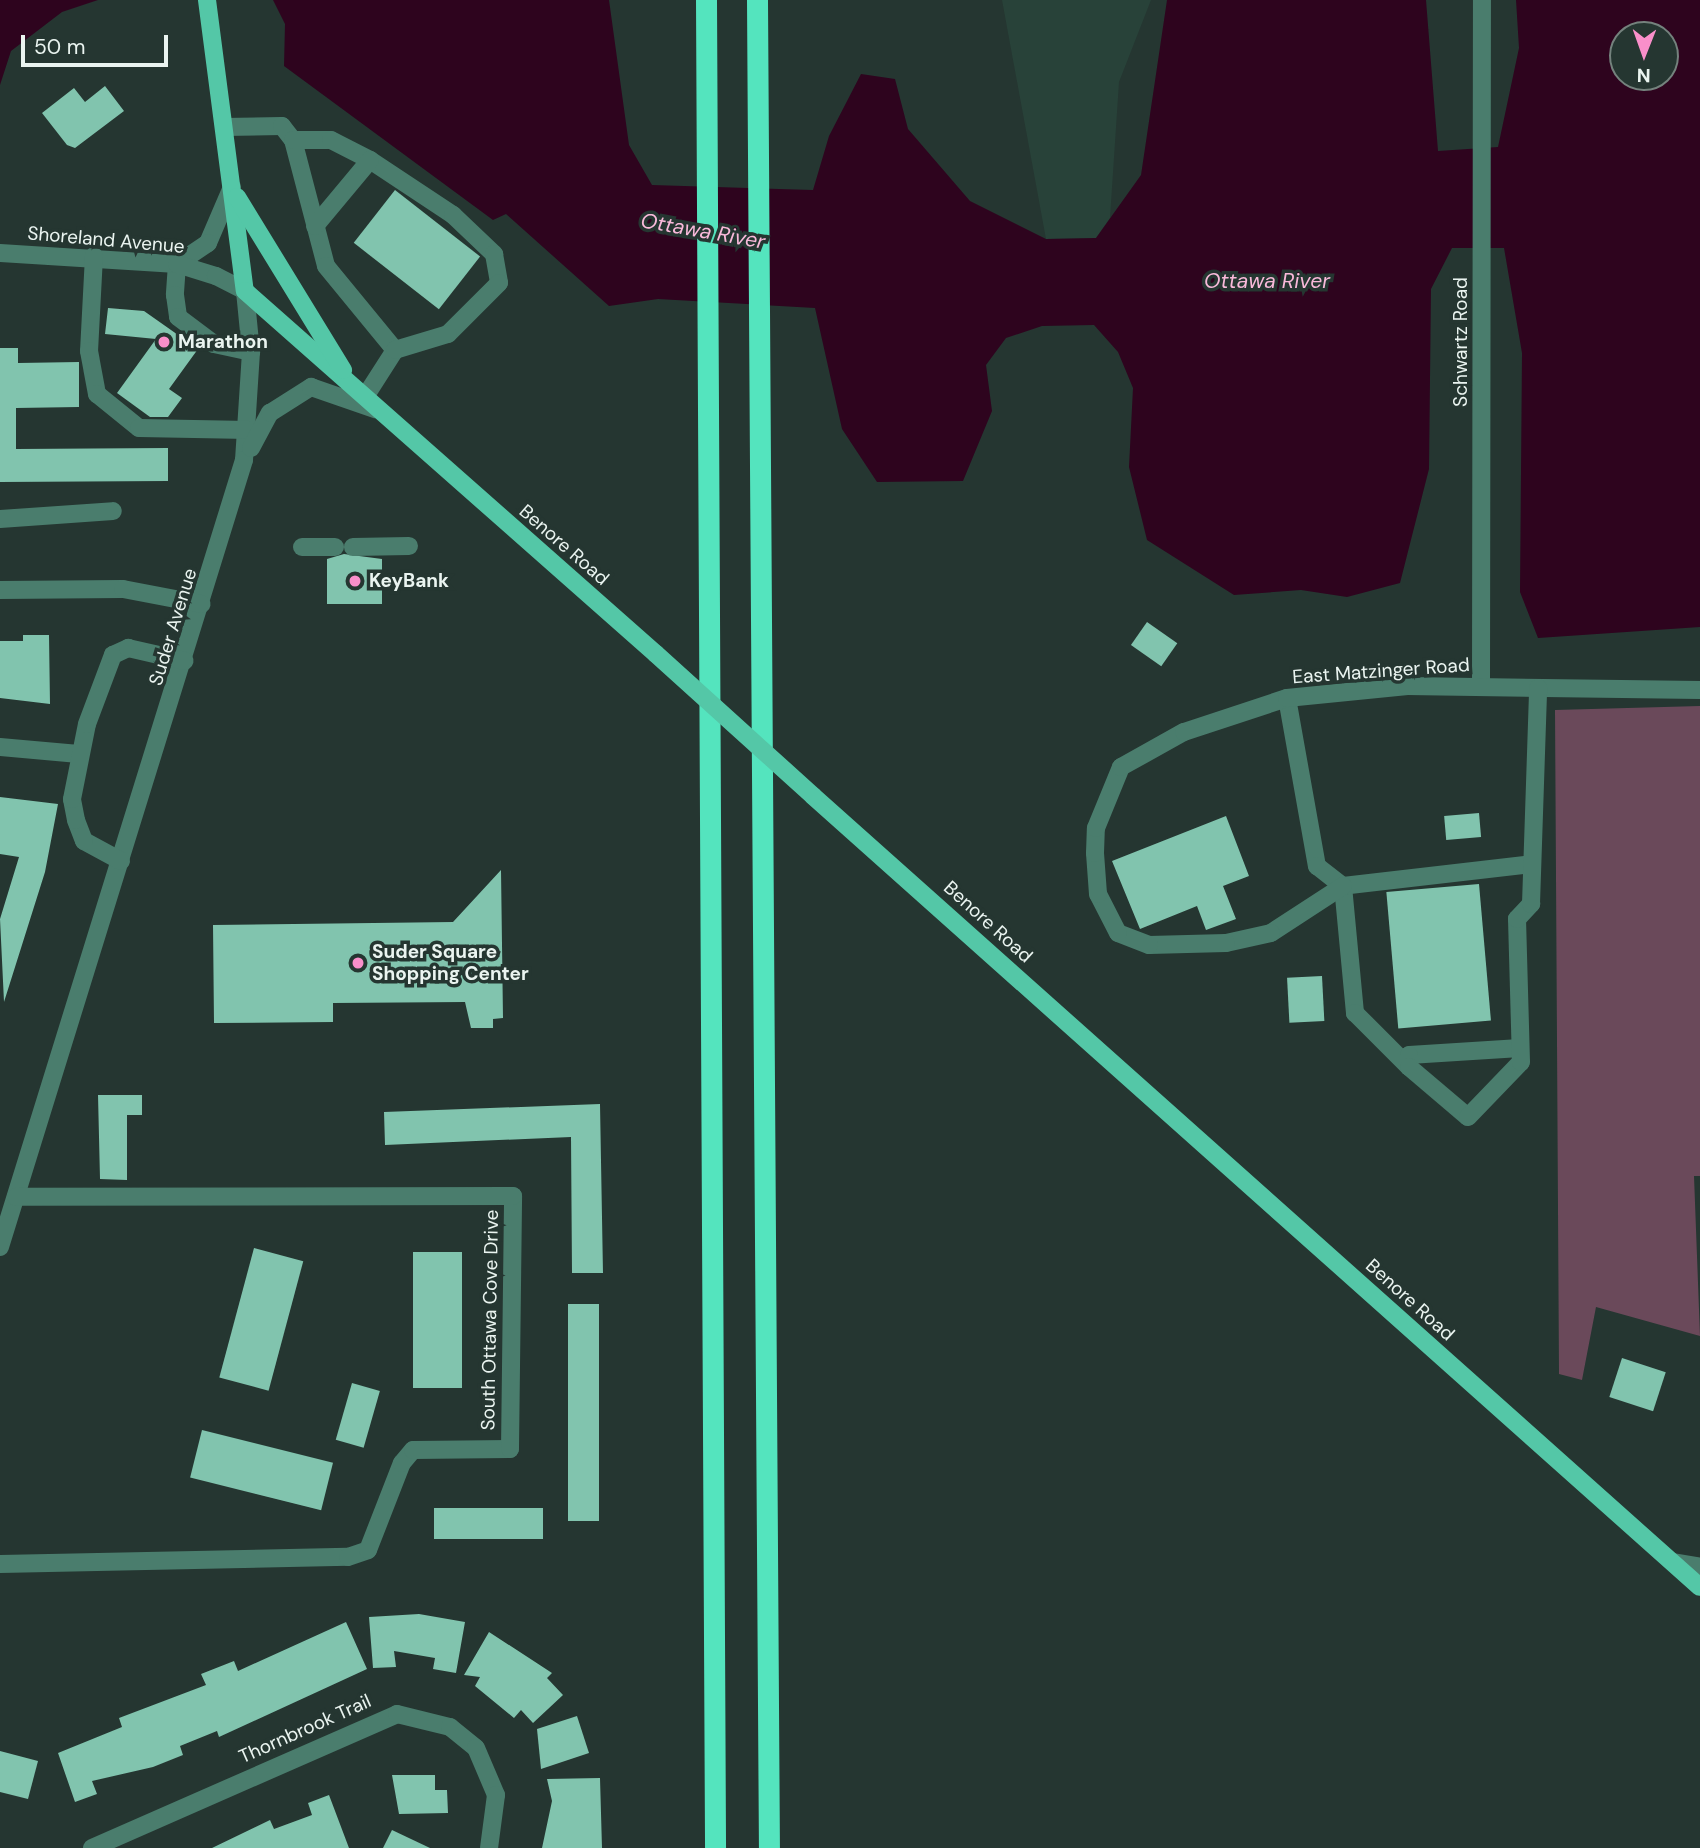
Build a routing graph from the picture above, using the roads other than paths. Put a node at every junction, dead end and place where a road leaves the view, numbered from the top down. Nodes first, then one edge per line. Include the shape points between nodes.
1 (207, 0) edge
2 (706, 0) edge
3 (757, 0) edge
4 (1482, 0) edge
5 (224, 127) junction
6 (293, 140) junction
7 (370, 160) junction
8 (232, 187) junction
9 (315, 226) junction
10 (0, 253) edge
11 (94, 256) junction
12 (177, 264) junction
13 (245, 291) junction
14 (395, 351) junction
15 (251, 352) junction
16 (358, 391) junction
17 (382, 412) junction
18 (248, 430) junction
19 (244, 460) junction
20 (113, 511) dead end
21 (0, 519) edge
22 (409, 546) dead end
23 (302, 547) dead end
24 (0, 590) edge
25 (202, 604) junction
26 (185, 661) junction
27 (1481, 685) junction
28 (1538, 688) junction
29 (1700, 690) edge
30 (1287, 698) junction
31 (0, 747) edge
32 (79, 754) junction
33 (121, 861) junction
34 (1532, 864) junction
35 (1343, 886) junction
36 (1520, 1048) junction
37 (1409, 1067) junction
38 (16, 1197) junction
39 (0, 1247) edge
40 (1673, 1562) junction
41 (0, 1564) edge
42 (1700, 1567) edge
43 (1700, 1587) edge
44 (92, 1848) edge
45 (489, 1848) edge
46 (715, 1848) edge
47 (769, 1848) edge

1 - 5 main road, Suder Avenue
2 - 46 highway
3 - 47 highway
4 - 27 street, Schwartz Road
5 - 6 street via 282,126
5 - 8 main road, Suder Avenue
6 - 7 street via 331,140
6 - 9 street
7 - 9 street
7 - 14 street via 453,215 494,254 499,283 448,334
8 - 12 street via 208,243
8 - 13 main road, Suder Avenue
8 - 16 main road
9 - 14 street via 326,266
10 - 11 street, Shoreland Avenue
11 - 12 street, Shoreland Avenue
11 - 18 street via 89,351 97,394 139,428
12 - 13 street, Shoreland Avenue
12 - 15 street via 178,317 214,344
13 - 15 street, Suder Avenue
13 - 16 main road, Benore Road
14 - 16 street
15 - 18 street, Suder Avenue
16 - 17 main road, Benore Road
17 - 19 street via 311,387 270,413
17 - 40 main road, Benore Road, bridge
18 - 19 street, Suder Avenue
19 - 25 street, Suder Avenue
20 - 21 street
22 - 23 street
24 - 25 street via 124,589
25 - 26 street, Suder Avenue
26 - 32 street via 128,648 113,655
26 - 33 street, Suder Avenue
27 - 28 street, East Matzinger Road
27 - 30 street, East Matzinger Road
28 - 29 street, East Matzinger Road
28 - 34 street
30 - 35 street via 1317,866
30 - 35 street, East Matzinger Road via 1184,732 1121,767 1096,828 1098,894 1126,942 1226,943 1271,933
31 - 32 street
32 - 33 street via 72,799 80,831 84,841
33 - 38 street, Suder Avenue
34 - 35 street
34 - 36 street via 1531,904 1517,919
35 - 37 street via 1355,1013
36 - 37 street via 1409,1055
36 - 37 street via 1521,1062 1468,1117
38 - 39 street, Suder Avenue
38 - 41 street, South Ottawa Cove Drive via 513,1196 510,1449 413,1450 402,1463 368,1550 348,1557
40 - 42 street
40 - 43 main road, Benore Road
44 - 45 street, Thornbrook Trail via 397,1714 450,1727 476,1748 496,1795

